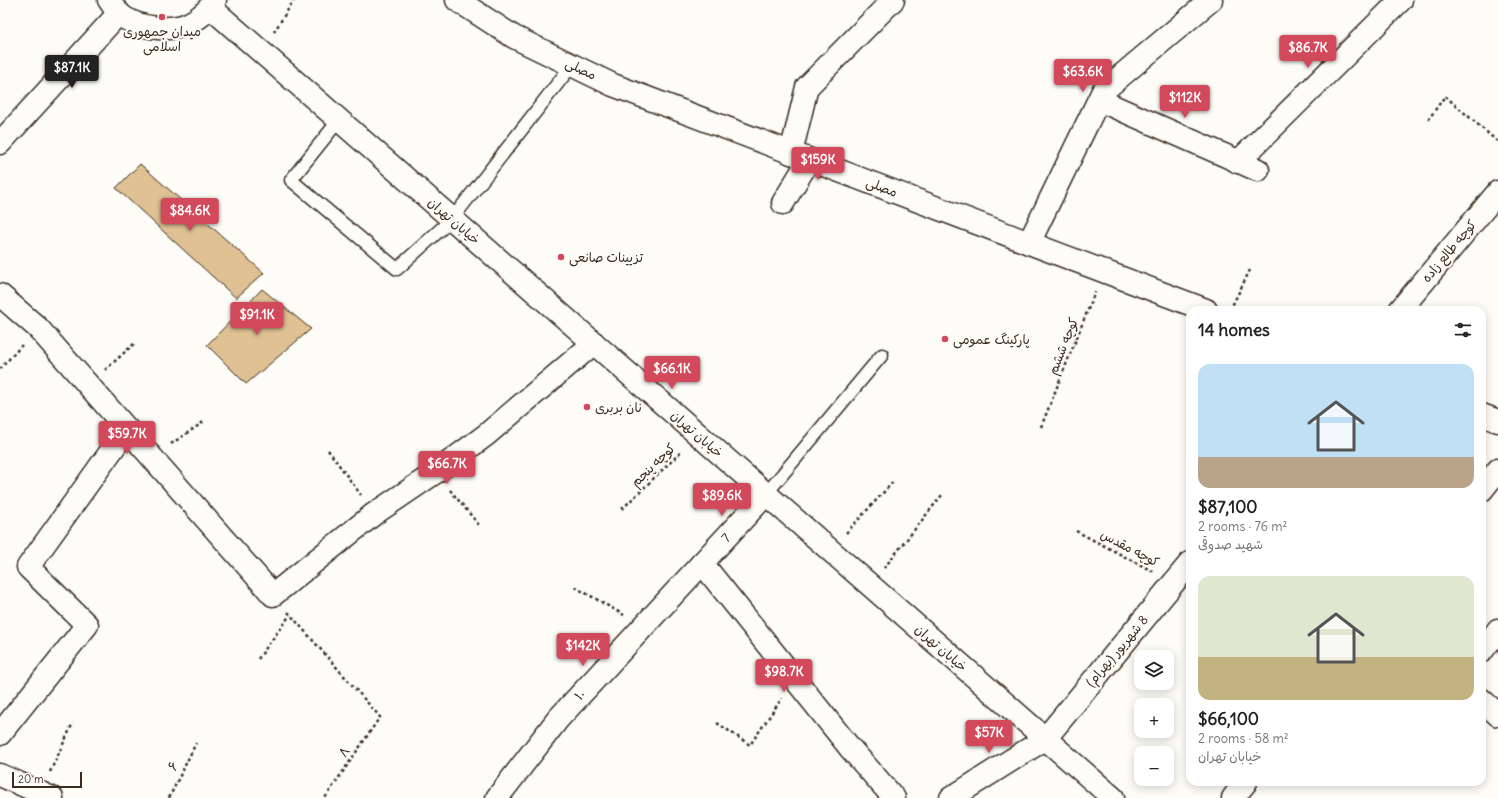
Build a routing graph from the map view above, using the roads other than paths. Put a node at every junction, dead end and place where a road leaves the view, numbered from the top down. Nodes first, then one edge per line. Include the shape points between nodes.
1 (457, 0) edge
2 (893, 0) edge
3 (1211, 0) edge
4 (1401, 0) edge
5 (212, 4) edge
6 (114, 6) edge
7 (572, 65) junction
8 (1099, 100) junction
9 (339, 120) junction
10 (0, 143) edge
11 (800, 156) junction
12 (1238, 162) junction
13 (1258, 170) dead end
14 (1498, 192) edge
15 (783, 203) dead end
16 (452, 220) junction
17 (1030, 243) junction
18 (0, 295) edge
19 (1196, 306) edge
20 (1403, 306) edge
21 (594, 344) junction
22 (882, 355) dead end
23 (1486, 416) edge
24 (1498, 421) edge
25 (127, 429) junction
26 (1498, 470) edge
27 (1486, 485) edge
28 (766, 494) junction
29 (702, 563) junction
30 (1186, 568) edge
31 (1498, 630) edge
32 (1486, 646) edge
33 (1486, 704) edge
34 (1498, 715) edge
35 (0, 734) edge
36 (1045, 738) junction
37 (0, 775) edge
38 (1243, 786) edge
39 (46, 795) edge
40 (497, 798) edge
41 (894, 798) edge
42 (951, 798) edge
43 (1113, 798) edge
44 (1234, 798) edge

1 - 7 street, مصلی via 514,37
2 - 11 street via 807,87
3 - 8 street via 1103,91
4 - 12 street
5 - 6 street via 195,21 175,27 156,28 136,23
5 - 9 street, خیابان تهران via 262,53
6 - 10 street
7 - 11 street, مصلی via 613,85
7 - 16 lane
8 - 12 street
8 - 17 street
9 - 16 street, خیابان تهران
9 - 16 lane via 291,180 396,269
11 - 15 street
11 - 17 street, مصلی
12 - 13 street
14 - 20 street, کوچه طالع زاده
16 - 21 street, خیابان تهران
17 - 19 street, مصلی
18 - 25 street via 38,328
21 - 25 street via 486,435 374,514 273,595
21 - 28 street, خیابان تهران
22 - 28 lane
23 - 24 street
25 - 35 street via 28,567 87,625
26 - 27 street
28 - 29 street, 7
28 - 36 street, خیابان تهران
29 - 40 street, ۱۰ via 558,719
29 - 41 street via 850,748
30 - 36 street, (بهرام) 8 شهریور
31 - 32 street
33 - 34 street
36 - 42 street, (بهرام) 8 شهریور
36 - 43 street, خیابان تهران
37 - 39 street
38 - 44 street

